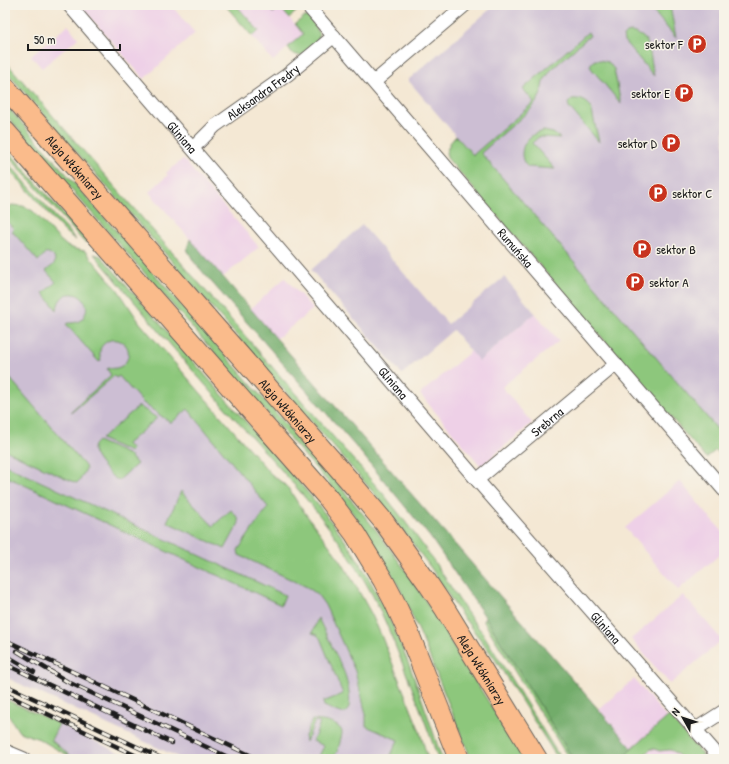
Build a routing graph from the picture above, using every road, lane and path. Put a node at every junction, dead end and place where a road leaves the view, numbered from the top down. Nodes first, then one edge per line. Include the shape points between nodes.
1 (69, 5) edge
2 (307, 5) edge
3 (465, 5) edge
4 (334, 36) junction
5 (374, 82) junction
6 (5, 87) edge
7 (5, 131) edge
8 (192, 148) junction
9 (616, 364) junction
10 (477, 480) junction
11 (724, 490) edge
12 (724, 711) edge
13 (696, 729) junction
14 (5, 751) edge
15 (24, 759) edge
16 (459, 759) edge
17 (537, 759) edge
18 (721, 759) edge

1 - 8 street, Gliniana
2 - 4 street, Rumuńska
3 - 5 street
4 - 5 street, Rumuńska
4 - 8 street, Aleksandra Fredry via 287,75 215,126
5 - 9 street, Rumuńska
6 - 17 main road, Aleja Włókniarzy via 384,522 438,598
7 - 16 main road via 328,498 351,528 394,601
8 - 10 street, Gliniana
9 - 10 street, Srebrna
9 - 11 street, Rumuńska
10 - 13 street, Gliniana
12 - 13 street
13 - 18 street, Gliniana
14 - 15 street

